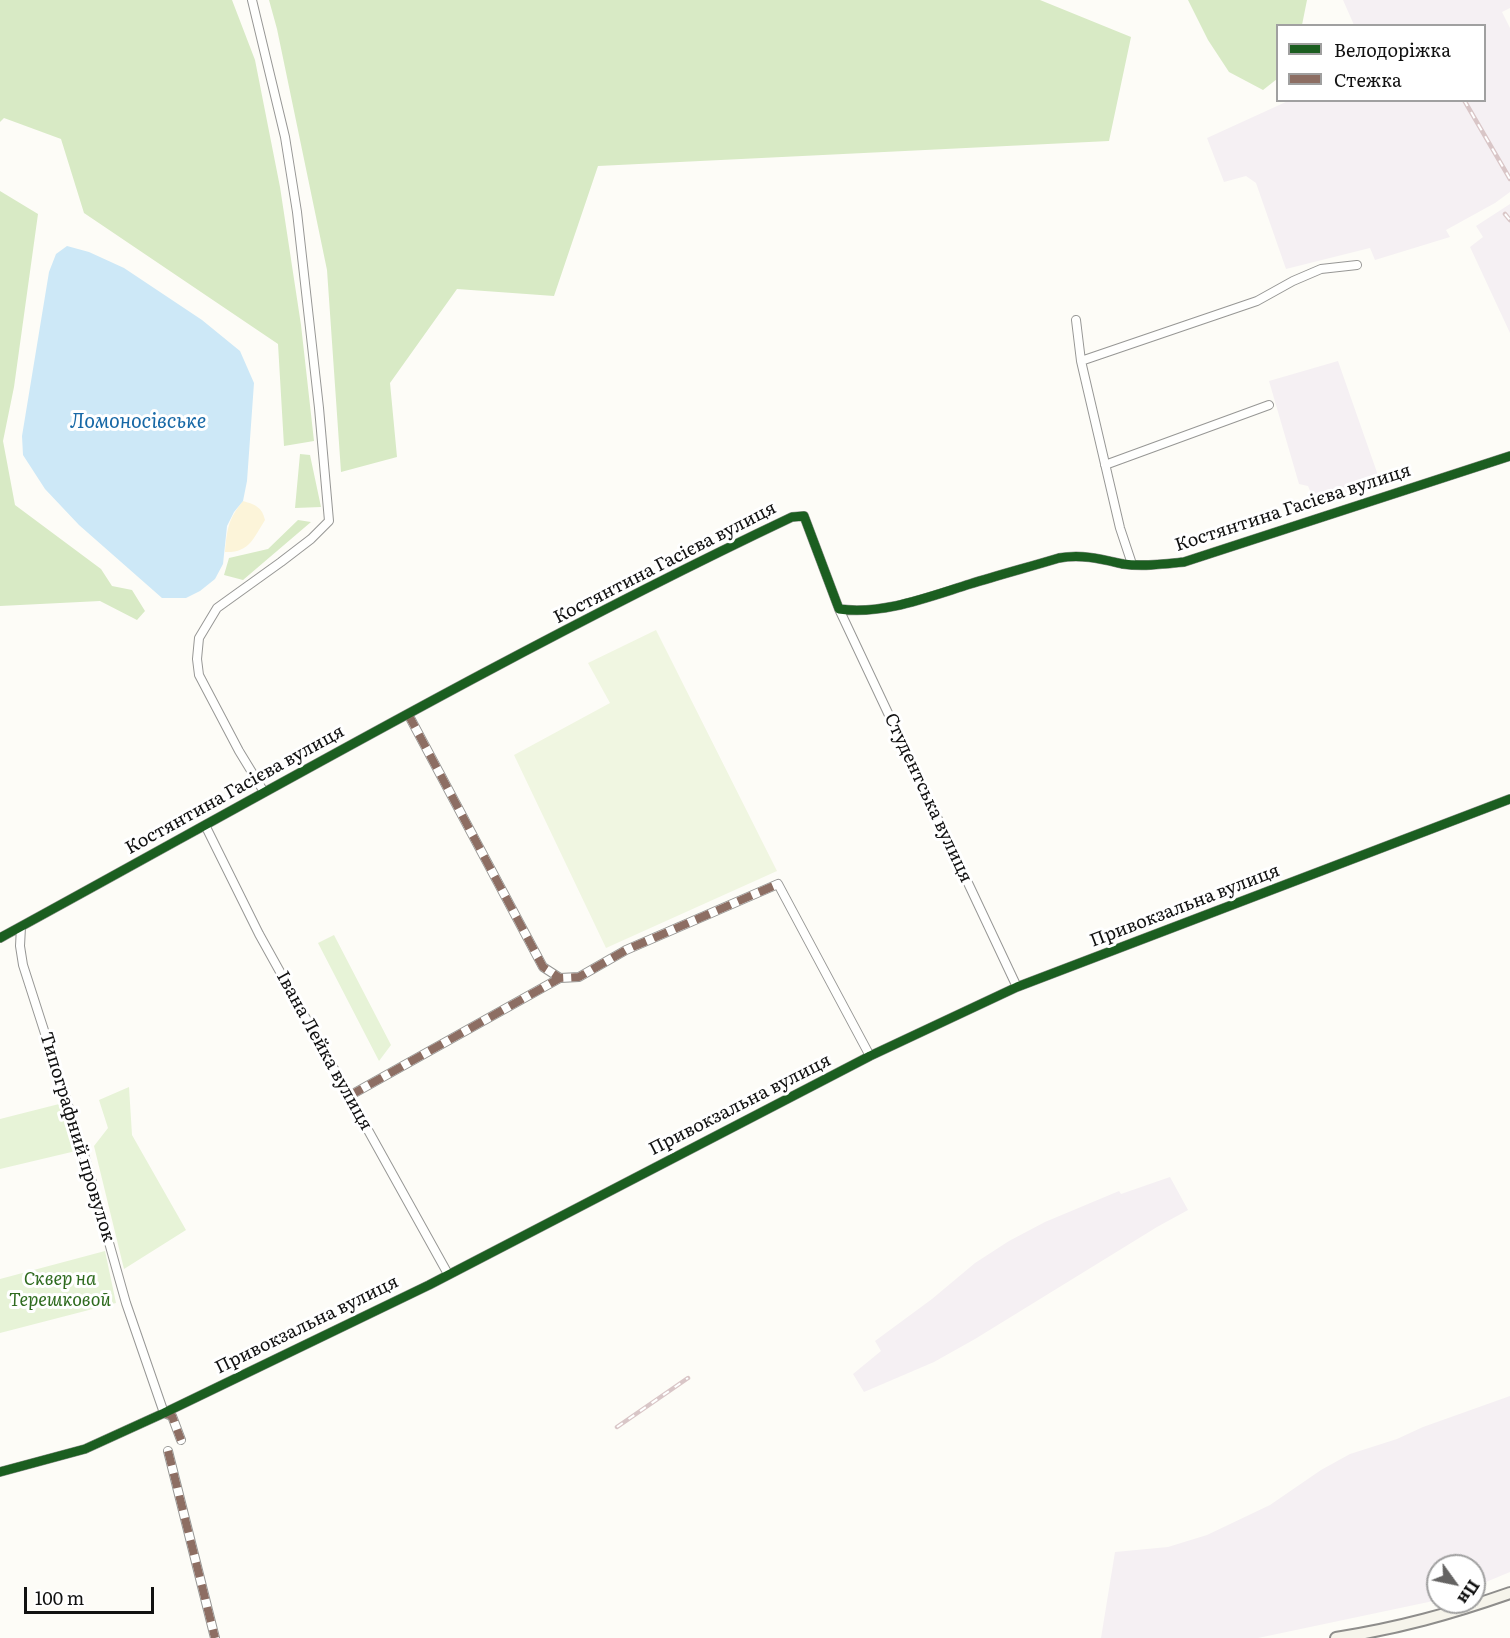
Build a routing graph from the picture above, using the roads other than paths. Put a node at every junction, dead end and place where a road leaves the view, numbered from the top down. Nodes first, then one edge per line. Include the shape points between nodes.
1 (252, 0) edge
2 (1357, 265) dead end
3 (1076, 320) dead end
4 (1081, 361) junction
5 (1269, 405) dead end
6 (1510, 456) edge
7 (1105, 465) junction
8 (1132, 564) junction
9 (839, 609) junction
10 (408, 714) junction
11 (264, 792) junction
12 (1510, 799) edge
13 (205, 825) junction
14 (21, 927) junction
15 (0, 938) edge
16 (560, 978) junction
17 (1017, 987) junction
18 (870, 1056) junction
19 (349, 1096) junction
20 (448, 1274) junction
21 (164, 1413) junction
22 (181, 1440) dead end
23 (168, 1451) dead end
24 (0, 1472) edge
25 (1510, 1593) edge
26 (215, 1638) edge
27 (1336, 1638) edge

1 - 11 street via 285,137 297,212 329,521 217,608 199,638 199,675
2 - 4 street via 1321,269 1257,301
3 - 4 street
4 - 7 street
5 - 7 street
6 - 8 street, Костянтина Гасієва вулиця via 1184,562
7 - 8 street
8 - 9 street, Костянтина Гасієва вулиця via 1076,555 881,609
9 - 10 street, Костянтина Гасієва вулиця via 804,516 792,517 643,590
9 - 17 street, Студентська вулиця
10 - 11 street, Костянтина Гасієва вулиця
10 - 16 street via 543,967
11 - 13 street, Костянтина Гасієва вулиця
12 - 17 street, Привокзальна вулиця
13 - 14 street, Костянтина Гасієва вулиця
13 - 19 street, Івана Лейка вулиця via 259,934
14 - 15 street, Костянтина Гасієва вулиця
14 - 21 street, Типографний провулок via 23,966 83,1151 126,1304
16 - 18 street via 579,977 626,950 778,884
16 - 19 street
17 - 18 street, Привокзальна вулиця
18 - 20 street, Привокзальна вулиця
19 - 20 street, Івана Лейка вулиця
20 - 21 street, Привокзальна вулиця
21 - 22 street, Типографний провулок via 171,1416
21 - 24 street, Привокзальна вулиця via 85,1449
23 - 26 street
25 - 27 main road via 1445,1615

